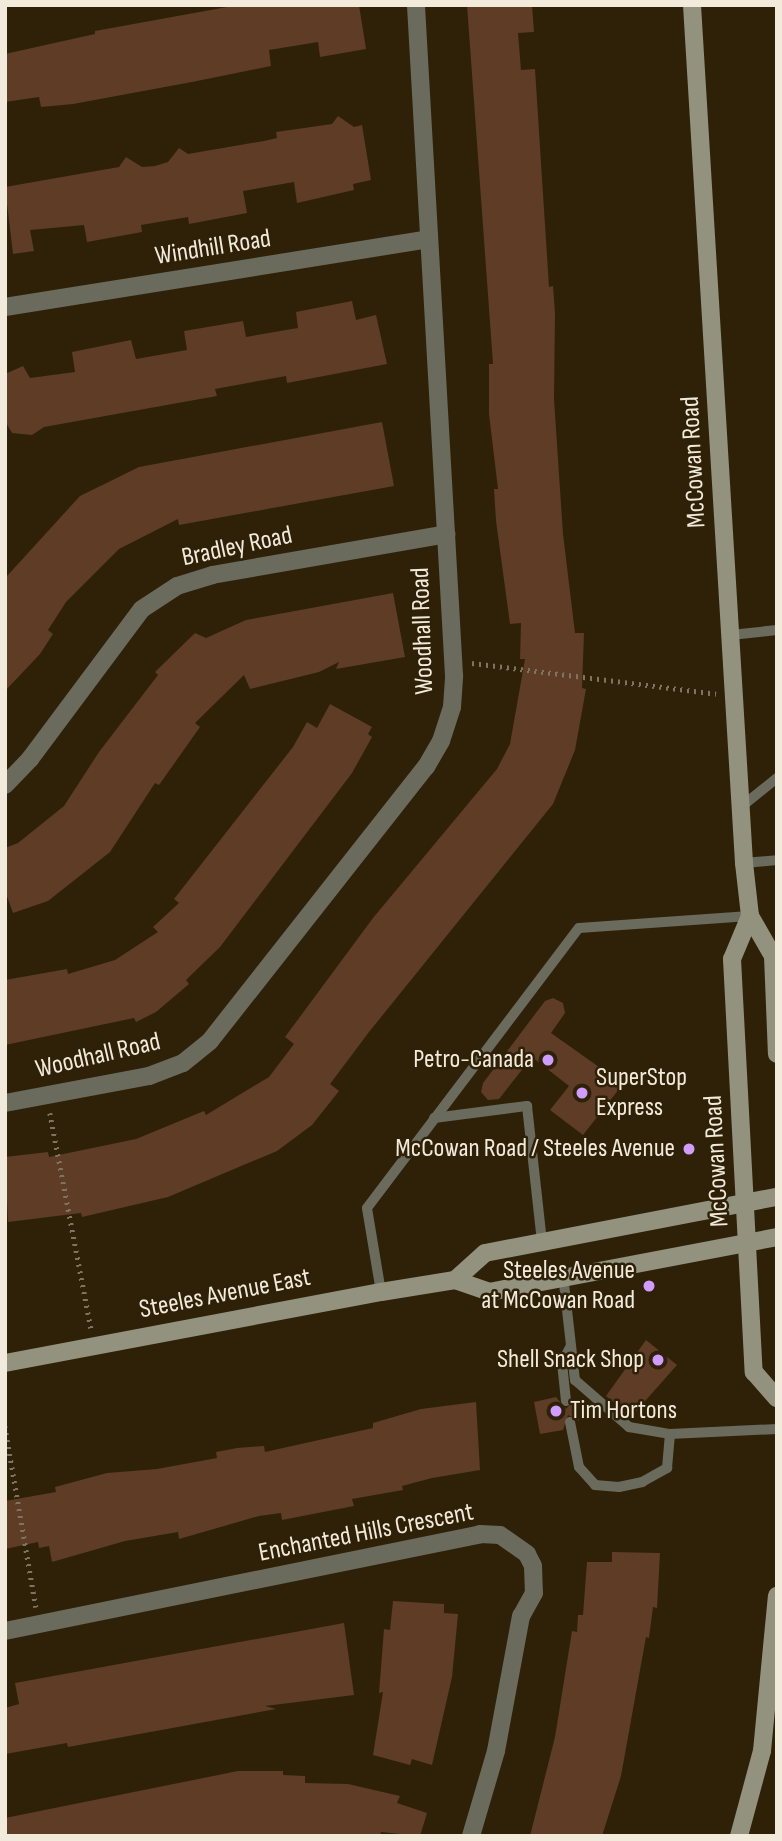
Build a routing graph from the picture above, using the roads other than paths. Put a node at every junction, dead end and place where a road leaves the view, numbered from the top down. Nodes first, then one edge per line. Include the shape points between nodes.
1 (416, 5) edge
2 (692, 5) edge
3 (429, 239) junction
4 (5, 307) edge
5 (446, 534) junction
6 (777, 630) edge
7 (731, 635) junction
8 (777, 778) edge
9 (5, 785) edge
10 (741, 807) junction
11 (777, 860) edge
12 (744, 863) junction
13 (750, 916) junction
14 (777, 1054) edge
15 (5, 1103) edge
16 (434, 1118) junction
17 (777, 1197) edge
18 (745, 1204) junction
19 (777, 1237) edge
20 (542, 1242) junction
21 (747, 1242) junction
22 (563, 1275) junction
23 (455, 1280) junction
24 (381, 1292) junction
25 (571, 1346) junction
26 (5, 1363) edge
27 (777, 1398) edge
28 (566, 1401) dead end
29 (569, 1422) dead end
30 (777, 1429) edge
31 (670, 1434) junction
32 (777, 1596) edge
33 (5, 1631) edge
34 (471, 1836) edge
35 (739, 1836) edge

1 - 3 street, Woodhall Road
2 - 7 main road, McCowan Road
3 - 4 street, Windhill Road
3 - 5 street, Woodhall Road
5 - 9 street, Bradley Road via 212,575 177,586 142,609 30,759
5 - 15 street, Woodhall Road via 454,691 444,732 426,767 223,1029 197,1052 149,1076
6 - 7 lane
7 - 10 main road, McCowan Road
8 - 10 lane
10 - 12 main road, McCowan Road
11 - 12 lane
12 - 13 main road, McCowan Road
13 - 14 main road, McCowan Road via 773,956
13 - 16 lane via 579,929
13 - 18 main road, McCowan Road via 732,959
16 - 20 lane via 527,1106
16 - 24 lane via 368,1208
17 - 18 main road
18 - 20 main road
18 - 21 main road, McCowan Road
19 - 21 main road, Steeles Avenue East
20 - 23 main road via 485,1253
21 - 22 main road, Steeles Avenue East
21 - 27 main road, McCowan Road via 754,1371
22 - 23 main road, Steeles Avenue East via 489,1292
22 - 25 lane
23 - 24 main road, Steeles Avenue East
24 - 26 main road, Steeles Avenue East
25 - 28 lane via 562,1363
25 - 31 lane via 575,1380 629,1427
29 - 31 lane via 579,1467 595,1485 619,1487 642,1482 667,1468
30 - 31 lane
32 - 35 main road via 762,1751
33 - 34 street, Enchanted Hills Crescent via 480,1534 500,1535 527,1554 533,1566 534,1592 521,1616 496,1751

